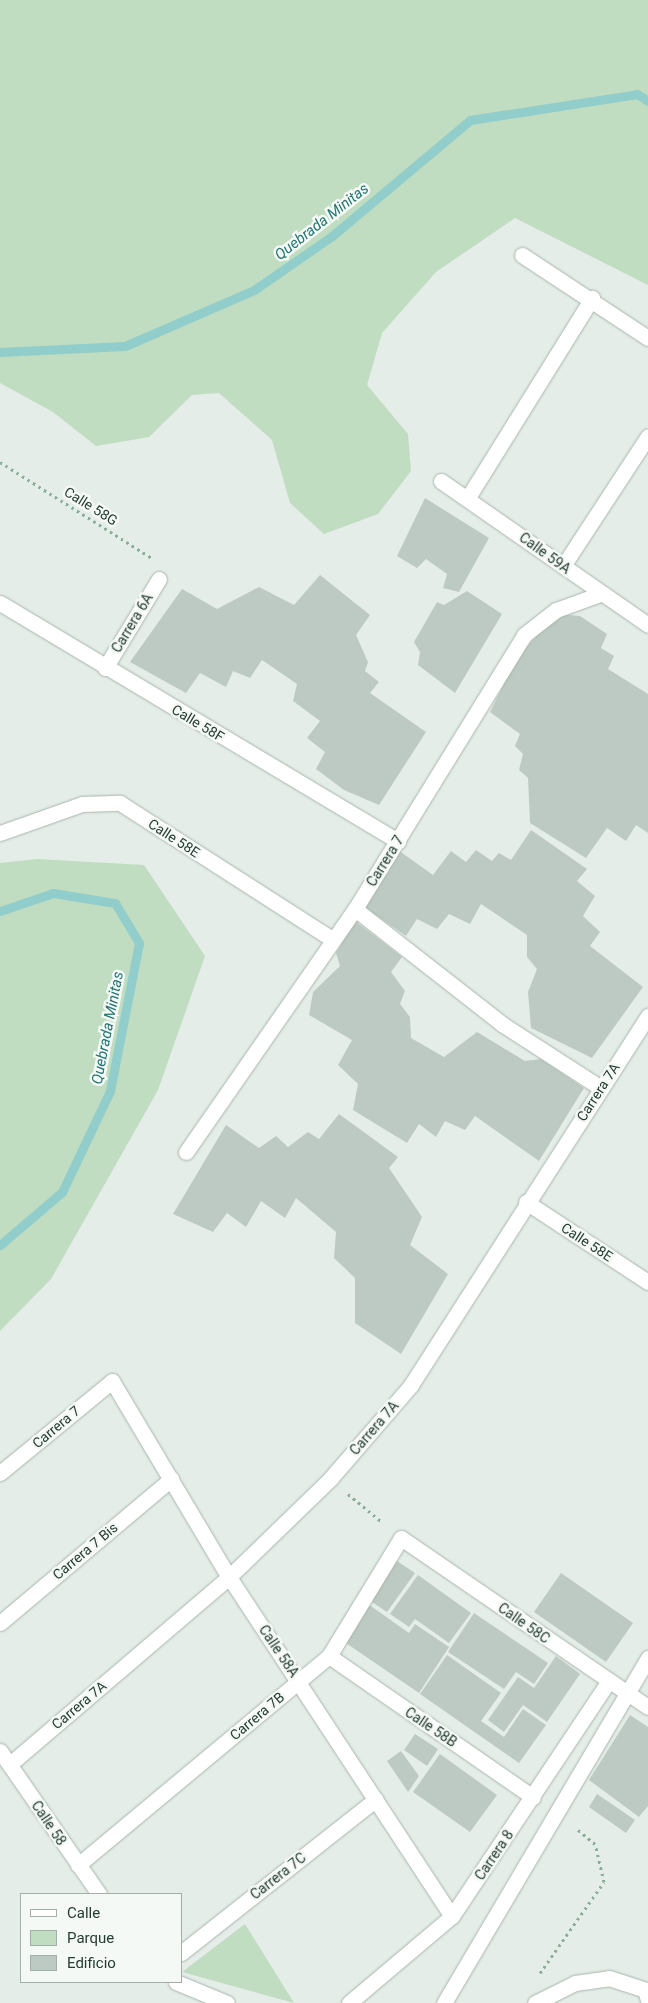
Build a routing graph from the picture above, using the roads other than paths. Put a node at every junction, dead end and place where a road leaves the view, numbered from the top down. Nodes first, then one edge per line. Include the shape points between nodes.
1 (522, 255) dead end
2 (592, 298) junction
3 (648, 338) edge
4 (648, 436) edge
5 (441, 481) dead end
6 (467, 499) junction
7 (563, 566) junction
8 (159, 579) road end
9 (600, 594) junction
10 (0, 603) edge
11 (648, 625) edge
12 (105, 668) junction
13 (0, 834) edge
14 (398, 841) junction
15 (355, 909) junction
16 (334, 940) junction
17 (648, 1016) edge
18 (601, 1088) junction
19 (186, 1152) dead end
20 (526, 1202) junction
21 (648, 1282) edge
22 (112, 1381) joint
23 (0, 1473) edge
24 (171, 1479) junction
25 (401, 1538) joint
26 (230, 1577) junction
27 (0, 1624) edge
28 (329, 1656) junction
29 (648, 1658) edge
30 (609, 1680) junction
31 (299, 1681) junction
32 (626, 1692) junction
33 (648, 1706) edge
34 (0, 1751) edge
35 (10, 1764) junction
36 (533, 1797) junction
37 (376, 1799) junction
38 (78, 1865) junction
39 (98, 1893) edge
40 (452, 1916) junction
41 (182, 1952) edge
42 (178, 1983) edge
43 (647, 1995) edge
44 (536, 2002) edge
45 (227, 2003) edge
46 (349, 2003) edge
47 (444, 2003) edge

1 - 2 street
2 - 3 street
2 - 6 street
4 - 7 street
5 - 6 street, Calle 59A
6 - 7 street, Calle 59A
7 - 9 street, Calle 59A
8 - 12 street, Carrera 6A
9 - 11 street, Calle 59A
9 - 14 street, Carrera 7 via 556,610 524,635
10 - 12 street, Calle 58F
12 - 14 street, Calle 58F
13 - 16 street, Calle 58E via 82,804 120,803
14 - 15 street, Carrera 7
15 - 16 street, Carrera 7
15 - 18 street via 502,1024
16 - 19 street, Carrera 7
17 - 18 street, Carrera 7A
18 - 20 street, Carrera 7A
20 - 21 street, Calle 58E
20 - 26 street, Carrera 7A via 411,1385 330,1479
22 - 23 street, Carrera 7
22 - 24 street, Calle 58A
24 - 26 street, Calle 58A
24 - 27 street, Carrera 7 Bis
25 - 28 street, Carrera 7B
25 - 30 street, Calle 58C
26 - 31 street, Calle 58A
26 - 35 street, Carrera 7A
28 - 31 street, Carrera 7B
28 - 36 street, Calle 58B
29 - 32 street
30 - 32 street, Calle 58C
30 - 36 street, Carrera 8
31 - 37 street, Calle 58A
31 - 38 street, Carrera 7B
32 - 33 street, Calle 58C
32 - 47 street via 559,1814
34 - 35 street, Calle 58
35 - 38 street, Calle 58
36 - 40 street, Carrera 8
37 - 40 street, Calle 58A
37 - 41 street, Carrera 7C
38 - 39 street, Calle 58
40 - 46 street, Carrera 8
42 - 45 street
43 - 44 street via 608,1978 575,1983

